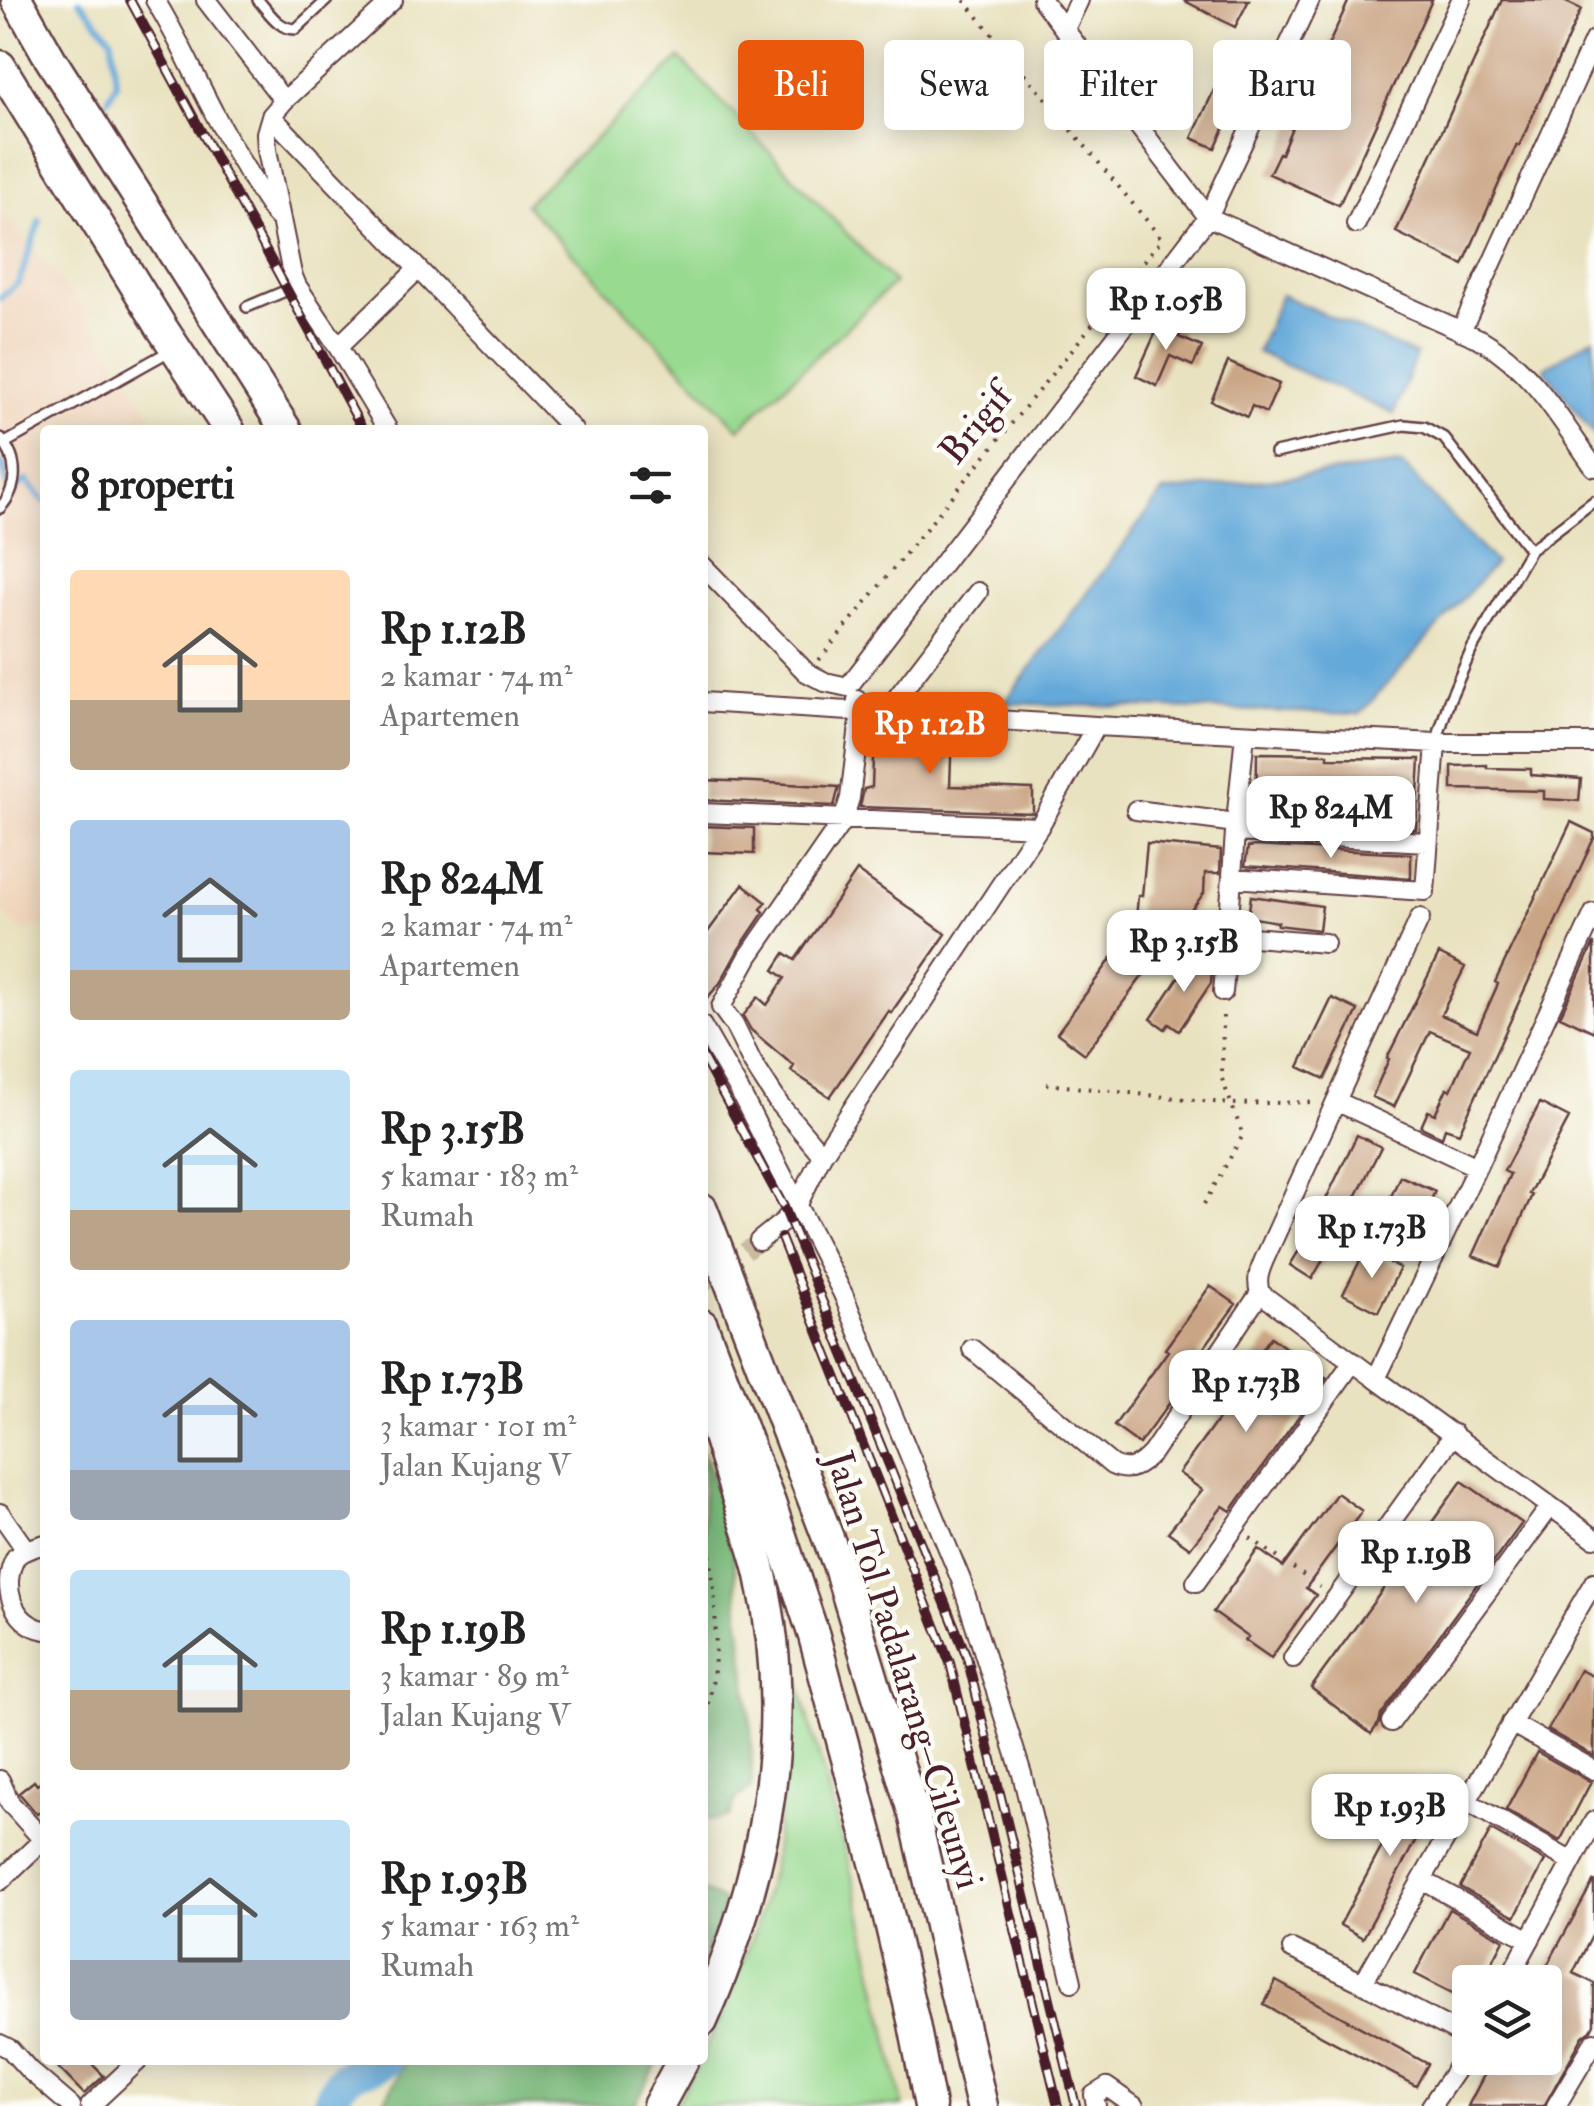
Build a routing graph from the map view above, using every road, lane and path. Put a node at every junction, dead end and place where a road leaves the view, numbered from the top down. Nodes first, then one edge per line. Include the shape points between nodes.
1 (18, 0) edge
2 (156, 0) edge
3 (206, 0) edge
4 (258, 0) edge
5 (327, 0) edge
6 (394, 0) edge
7 (964, 0) edge
8 (1042, 0) edge
9 (1079, 0) edge
10 (1310, 0) edge
11 (1461, 0) edge
12 (1065, 29) junction
13 (1594, 40) edge
14 (0, 66) edge
15 (284, 100) junction
16 (270, 116) junction
17 (1208, 217) junction
18 (281, 224) junction
19 (1356, 224) dead end
20 (418, 269) junction
21 (296, 286) junction
22 (247, 307) dead end
23 (1460, 331) junction
24 (338, 347) junction
25 (166, 352) dead end
26 (226, 425) edge
27 (283, 425) edge
28 (385, 425) edge
29 (568, 425) edge
30 (2, 440) edge
31 (1275, 453) dead end
32 (1594, 466) edge
33 (1594, 501) edge
34 (0, 508) edge
35 (1530, 550) junction
36 (708, 570) edge
37 (978, 592) dead end
38 (814, 666) dead end
39 (848, 688) junction
40 (708, 702) edge
41 (861, 710) junction
42 (886, 712) junction
43 (1096, 726) junction
44 (1245, 734) junction
45 (1436, 743) junction
46 (1594, 743) edge
47 (1136, 810) dead end
48 (708, 813) edge
49 (843, 820) junction
50 (1039, 827) junction
51 (1235, 828) junction
52 (1428, 842) junction
53 (1232, 878) junction
54 (1594, 913) edge
55 (1420, 918) dead end
56 (1228, 935) junction
57 (1325, 943) dead end
58 (1223, 992) joint
59 (708, 1036) edge
60 (1046, 1084) dead end
61 (1336, 1101) junction
62 (1230, 1104) junction
63 (822, 1155) junction
64 (1477, 1168) junction
65 (1204, 1204) dead end
66 (796, 1206) junction
67 (708, 1225) edge
68 (759, 1242) tunnel mouth
69 (1260, 1292) junction
70 (708, 1341) edge
71 (972, 1349) dead end
72 (1352, 1363) junction
73 (1376, 1378) junction
74 (708, 1404) edge
75 (1454, 1434) junction
76 (1550, 1507) junction
77 (0, 1513) edge
78 (1235, 1527) junction
79 (708, 1536) edge
80 (1594, 1538) edge
81 (40, 1546) edge
82 (26, 1550) junction
83 (1196, 1582) dead end
84 (1594, 1582) edge
85 (1336, 1599) junction
86 (40, 1629) edge
87 (1294, 1658) dead end
88 (708, 1704) edge
89 (1390, 1722) dead end
90 (1511, 1722) junction
91 (1594, 1770) edge
92 (0, 1780) edge
93 (1468, 1802) junction
94 (1594, 1822) edge
95 (40, 1835) edge
96 (40, 1843) edge
97 (1572, 1862) junction
98 (1422, 1880) junction
99 (0, 1881) edge
100 (1530, 1940) junction
101 (1292, 1949) dead end
102 (1517, 1965) edge
103 (1072, 1982) dead end
104 (1363, 1983) junction
105 (708, 2005) edge
106 (1452, 2030) edge
107 (1594, 2042) edge
108 (0, 2044) edge
109 (134, 2065) edge
110 (680, 2065) edge
111 (1453, 2075) edge
112 (71, 2106) edge
113 (90, 2106) edge
114 (658, 2106) edge
115 (930, 2106) edge
116 (982, 2106) edge
117 (1096, 2106) edge
118 (1134, 2106) edge
119 (1431, 2106) edge
120 (1556, 2106) edge

1 - 27 highway
2 - 18 street
3 - 15 street
4 - 5 lane via 288,29
6 - 15 street
7 - 38 path, Brigif via 1162,239
8 - 12 street
9 - 12 street
10 - 17 street
11 - 19 street
12 - 17 street
13 - 23 street
14 - 26 highway
15 - 16 street
16 - 18 street via 267,150
16 - 20 street
17 - 23 street
17 - 39 street
18 - 21 street
20 - 24 street
20 - 29 street
21 - 22 lane
21 - 24 street
23 - 32 street via 1503,353 1531,378
24 - 28 street
25 - 30 lane
30 - 34 lane via 15,478
31 - 35 lane via 1404,424 1424,428 1444,438
33 - 35 lane
35 - 45 lane via 1472,649
36 - 39 street via 806,672
37 - 42 street
39 - 41 street
40 - 41 street
41 - 42 street
41 - 49 street
42 - 43 street
43 - 44 street
43 - 50 street
44 - 45 street
44 - 51 street
45 - 46 street
45 - 52 street
47 - 51 street
48 - 49 street
49 - 50 street
49 - 63 street via 721,1007 778,1104
50 - 63 street
51 - 52 street
51 - 53 street
52 - 53 street via 1425,891
53 - 56 street
54 - 64 street
55 - 61 street
56 - 57 street
56 - 58 street
58 - 62 path via 1222,1079
59 - 66 street
60 - 62 path
61 - 62 path
61 - 64 street
61 - 69 street via 1264,1260
62 - 65 path via 1243,1134
63 - 66 street
64 - 73 street
66 - 68 street
66 - 103 street via 843,1294 960,1580 1022,1774
67 - 116 highway, Jalan Tol Padalarang–Cileunyi via 838,1564 915,1818
69 - 71 street via 1152,1453 1129,1469 1112,1465
69 - 72 street
70 - 115 highway, Jalan Tol Padalarang–Cileunyi via 814,1636 892,1930
72 - 73 street
72 - 78 street
73 - 75 street
74 - 105 highway via 761,1572 776,1700 760,1858
75 - 76 street
75 - 85 street
76 - 80 street
76 - 89 street
77 - 82 street
78 - 83 street
78 - 85 path
79 - 88 path via 716,1636
81 - 82 street
82 - 86 street via 14,1558 4,1595 18,1617
84 - 90 street
85 - 87 street
90 - 91 street
90 - 93 street
92 - 95 street via 10,1803
93 - 97 street
93 - 98 street
94 - 97 street
96 - 99 street
97 - 100 street
98 - 100 street
98 - 104 street
100 - 102 street
101 - 104 street
104 - 106 street
107 - 120 street
108 - 112 street
109 - 113 street
110 - 114 highway
111 - 119 street
117 - 118 street via 1094,2095 1106,2087

